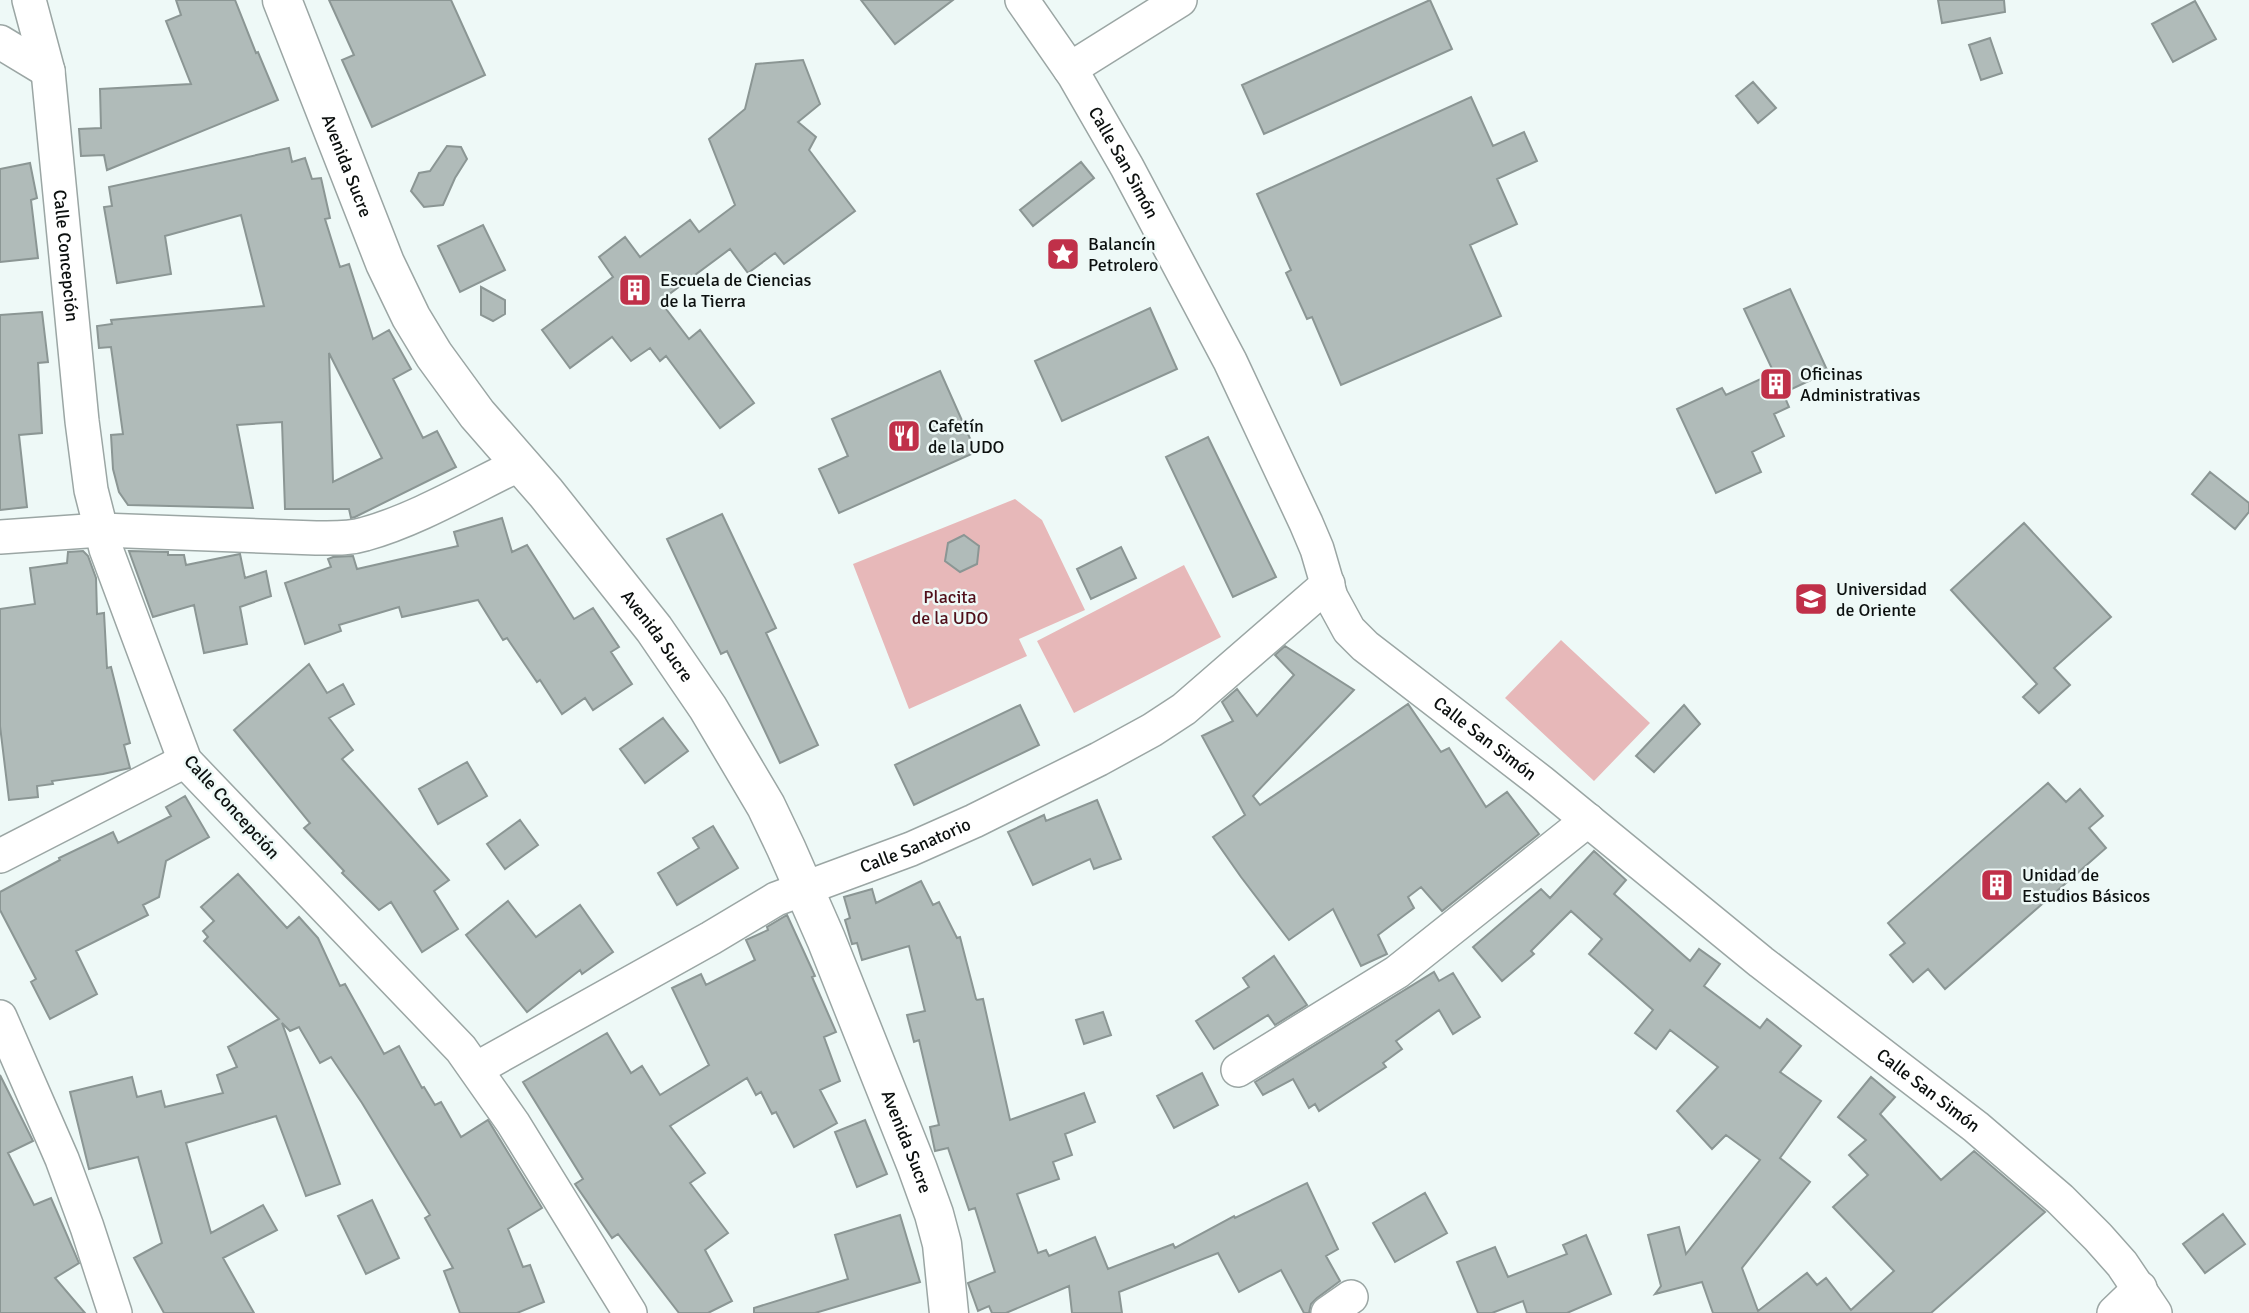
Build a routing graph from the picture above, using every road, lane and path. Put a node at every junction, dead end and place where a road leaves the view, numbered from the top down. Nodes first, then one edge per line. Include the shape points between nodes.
1 (29, 0) edge
2 (282, 0) edge
3 (1022, 0) edge
4 (1180, 0) edge
5 (0, 41) edge
6 (1070, 69) junction
7 (48, 71) junction
8 (520, 464) junction
9 (101, 530) junction
10 (0, 537) edge
11 (1328, 584) junction
12 (186, 761) junction
13 (1588, 820) junction
14 (0, 856) edge
15 (805, 889) junction
16 (0, 1017) edge
17 (476, 1069) junction
18 (1238, 1070) dead end
19 (2148, 1301) edge
20 (945, 1311) edge
21 (115, 1313) edge
22 (630, 1313) edge
23 (2114, 1313) edge

1 - 7 street, Calle Concepción
2 - 8 street, Avenida Sucre via 385,263 411,317 454,384
3 - 6 street, Calle San Simón
4 - 6 street
5 - 7 street
6 - 11 street, Calle San Simón via 1230,361 1306,523
7 - 9 street, Calle Concepción via 82,421
8 - 9 street via 406,519 349,537
8 - 15 street, Avenida Sucre via 641,611 700,696 765,806
9 - 10 street
9 - 12 street, Calle Concepción
11 - 13 street, Calle San Simón via 1349,630 1365,646
11 - 15 street, Calle Sanatorio via 1184,709 1152,730 974,821
12 - 14 street
12 - 17 street, Calle Concepción
13 - 18 street via 1397,972
13 - 19 street, Calle San Simón via 2039,1181 2098,1237
15 - 17 street, Calle Sanatorio via 769,903
15 - 20 street, Avenida Sucre via 934,1214 942,1244
16 - 21 street via 62,1159
17 - 22 street, Calle Concepción
19 - 23 street

